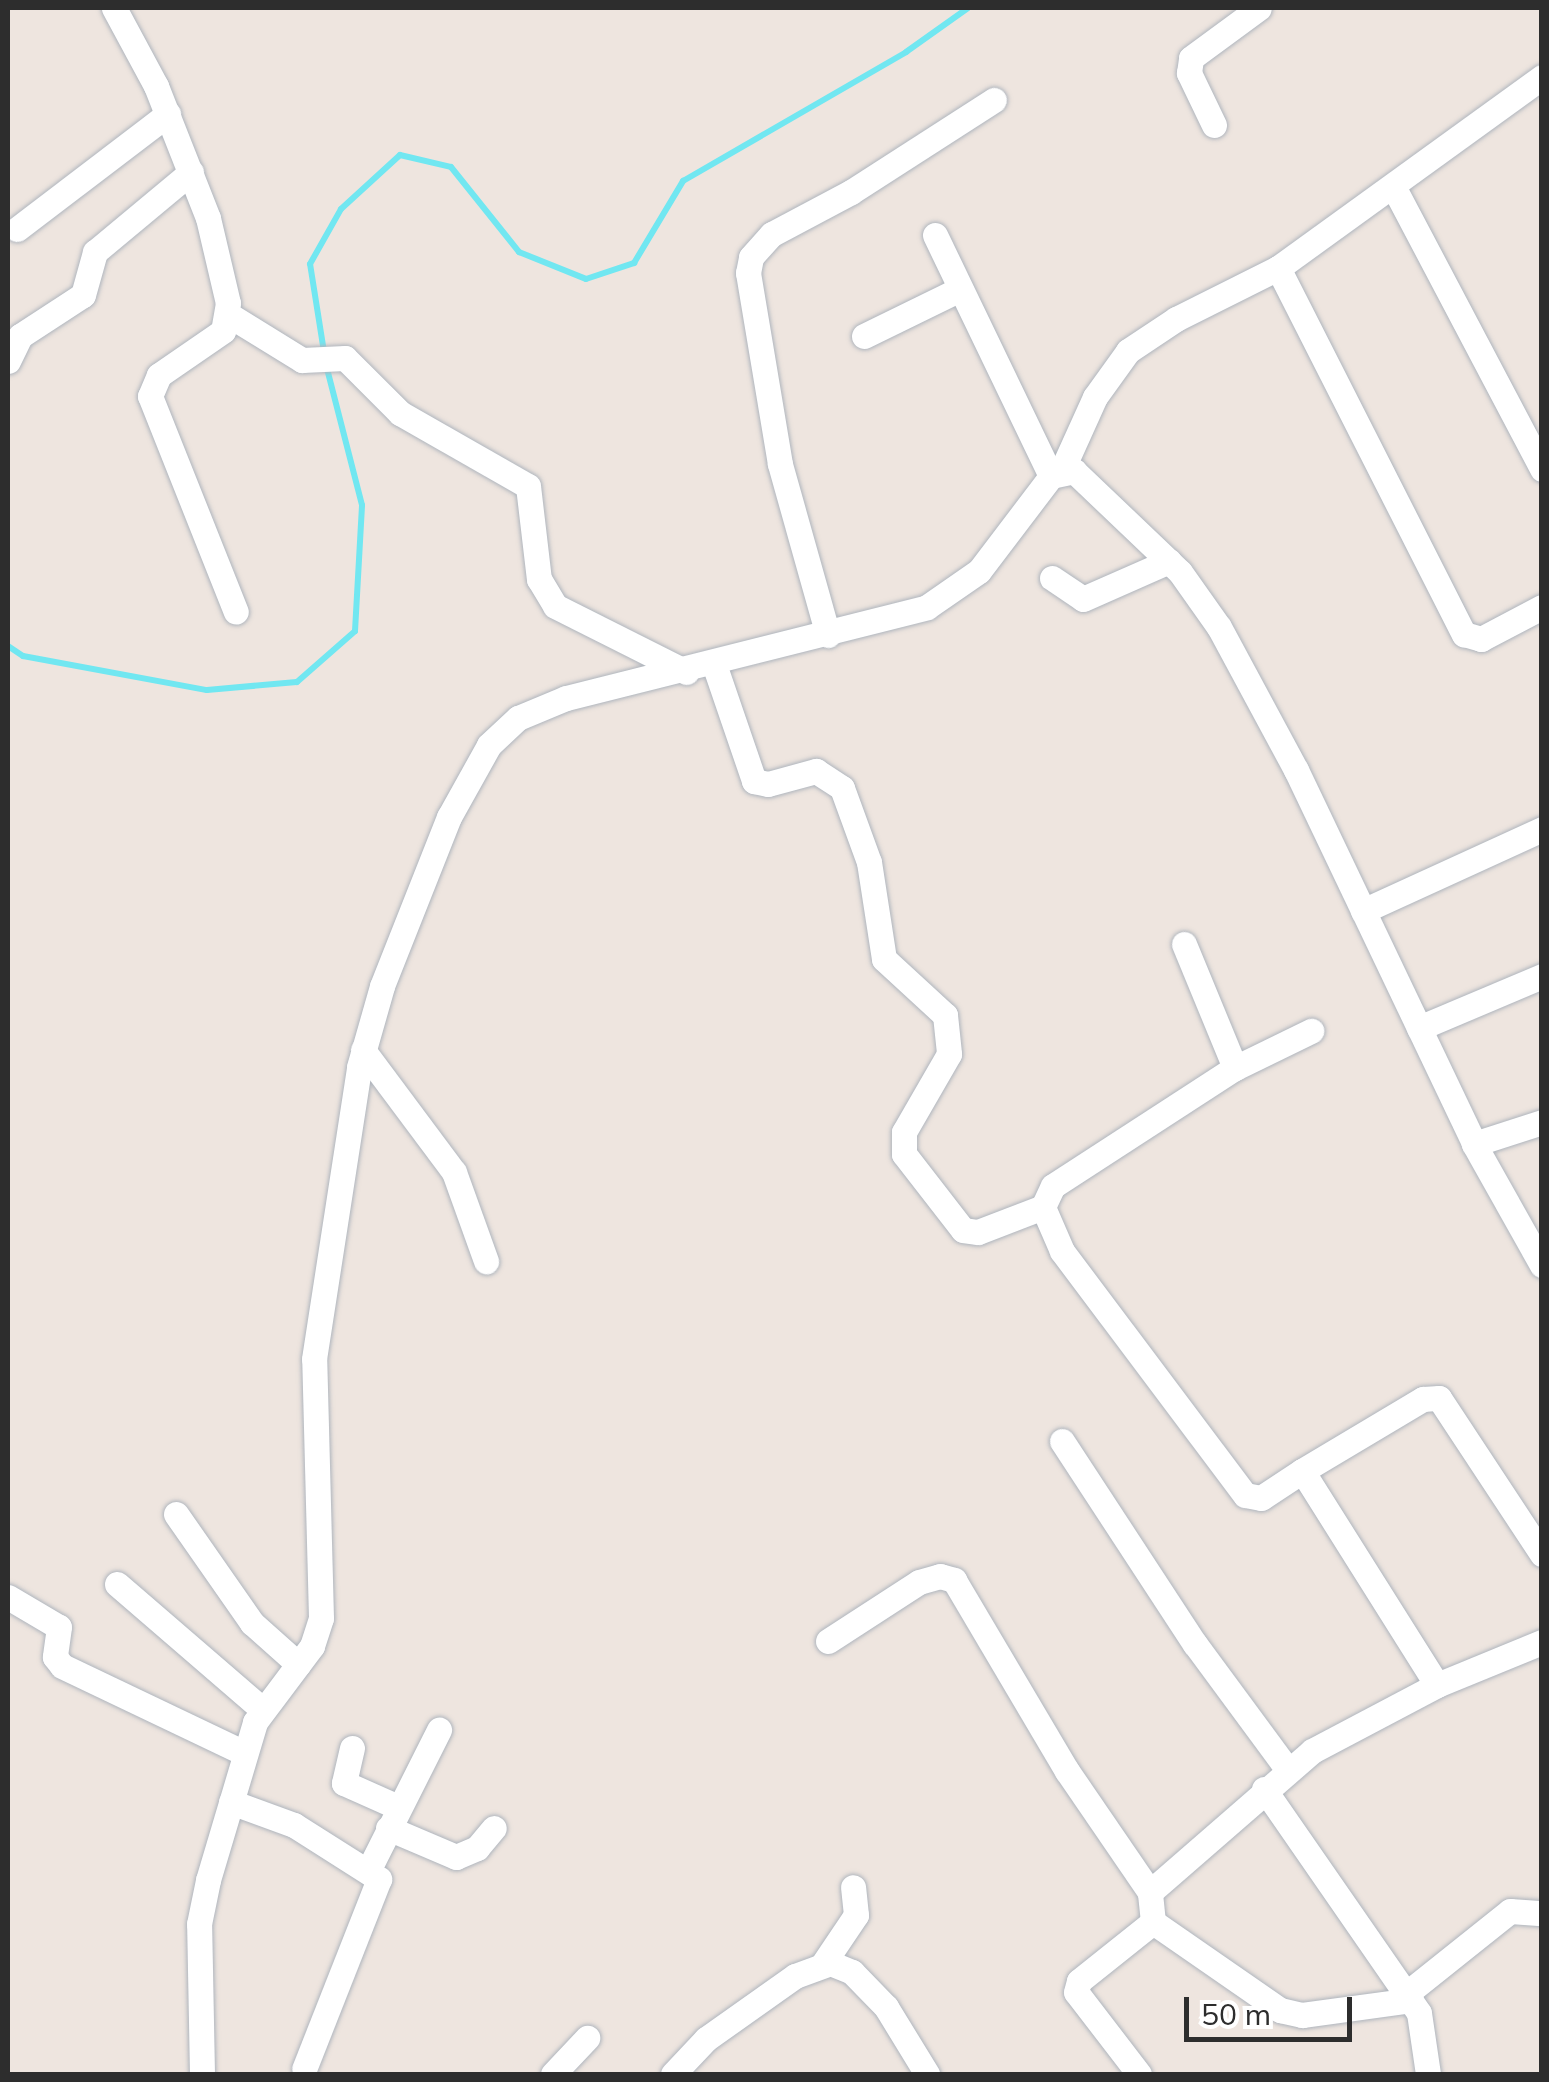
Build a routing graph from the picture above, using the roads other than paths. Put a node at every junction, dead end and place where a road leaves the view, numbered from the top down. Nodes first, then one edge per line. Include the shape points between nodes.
1 (114, 8) edge
2 (1251, 10) edge
3 (1542, 78) edge
4 (994, 100) dead end
5 (168, 114) junction
6 (1214, 125) dead end
7 (191, 172) junction
8 (1392, 186) junction
9 (17, 228) dead end
10 (935, 235) dead end
11 (1278, 268) junction
12 (960, 289) junction
13 (228, 314) junction
14 (864, 336) dead end
15 (8, 360) edge
16 (1542, 469) edge
17 (1057, 473) junction
18 (1169, 562) junction
19 (1052, 578) dead end
20 (1542, 607) edge
21 (236, 612) dead end
22 (828, 635) junction
23 (714, 664) junction
24 (686, 672) junction
25 (1542, 829) edge
26 (1363, 912) junction
27 (1184, 944) dead end
28 (1542, 976) edge
29 (1418, 1028) junction
30 (1311, 1031) dead end
31 (363, 1050) junction
32 (1235, 1068) junction
33 (1542, 1122) edge
34 (1474, 1144) junction
35 (1043, 1207) junction
36 (486, 1261) dead end
37 (1542, 1265) edge
38 (1062, 1440) dead end
39 (1302, 1471) junction
40 (176, 1514) dead end
41 (1542, 1554) edge
42 (117, 1584) dead end
43 (8, 1597) edge
44 (828, 1640) dead end
45 (1542, 1642) edge
46 (298, 1664) junction
47 (1437, 1685) junction
48 (262, 1709) junction
49 (439, 1730) dead end
50 (352, 1748) dead end
51 (244, 1753) junction
52 (1288, 1770) junction
53 (1264, 1788) junction
54 (231, 1802) junction
55 (393, 1818) junction
56 (494, 1828) dead end
57 (370, 1869) junction
58 (853, 1887) dead end
59 (1150, 1892) junction
60 (1542, 1912) edge
61 (1153, 1922) junction
62 (823, 1964) junction
63 (1408, 1997) junction
64 (588, 2038) dead end
65 (304, 2068) dead end
66 (202, 2074) edge
67 (553, 2074) edge
68 (673, 2074) edge
69 (926, 2074) edge
70 (1139, 2074) edge
71 (1428, 2074) edge

1 - 5 street
2 - 6 street via 1189,66
3 - 8 street
4 - 22 street via 772,234 750,257 780,464
5 - 7 street
5 - 9 street
7 - 13 street
7 - 15 street via 95,252 83,295 20,336
8 - 11 street
8 - 16 street
10 - 12 street
11 - 17 street via 1176,318 1128,351 1095,396
11 - 20 street via 1464,634 1481,639
12 - 14 street
12 - 17 street
13 - 21 street via 223,331 159,375 150,396
13 - 24 street via 302,360 346,358 400,412 528,486 539,579 555,606
17 - 18 street via 1080,474
17 - 22 street via 1003,544 951,591 927,607
18 - 19 street via 1083,599
18 - 26 street via 1219,627
22 - 23 street
23 - 24 street
23 - 35 street via 754,781 768,784 816,771 842,788 869,862 884,959 945,1015 950,1054 904,1132 904,1154 964,1230 978,1232
24 - 31 street via 566,698 500,732 424,872
25 - 26 street
26 - 29 street
27 - 32 street
28 - 29 street
29 - 34 street
30 - 32 street
31 - 36 street via 454,1172
31 - 46 street via 314,1359 321,1618
32 - 35 street via 1053,1186
33 - 34 street
34 - 37 street
35 - 39 street via 1062,1251 1245,1496 1261,1498
38 - 52 street via 1194,1644
39 - 41 street via 1423,1399 1438,1398
39 - 47 street
40 - 46 street via 252,1623
42 - 48 street
43 - 51 street via 59,1627 56,1657 62,1666
44 - 59 street via 920,1582 954,1580 1067,1770
45 - 47 street
46 - 48 street
47 - 52 street
48 - 51 street
49 - 55 street
50 - 55 street via 344,1784
51 - 54 street
52 - 53 street
53 - 59 street
53 - 63 street
54 - 57 street via 294,1825
54 - 66 street via 199,1924
55 - 56 street via 456,1857 477,1848
55 - 57 street
57 - 65 street via 379,1881
58 - 62 street via 856,1915
59 - 61 street
60 - 63 street via 1510,1911
61 - 63 street via 1280,2010 1302,2014
61 - 70 street via 1079,1980 1076,1992
62 - 68 street via 706,2039
62 - 69 street via 843,1966 864,1981
63 - 71 street via 1428,2037
64 - 67 street

